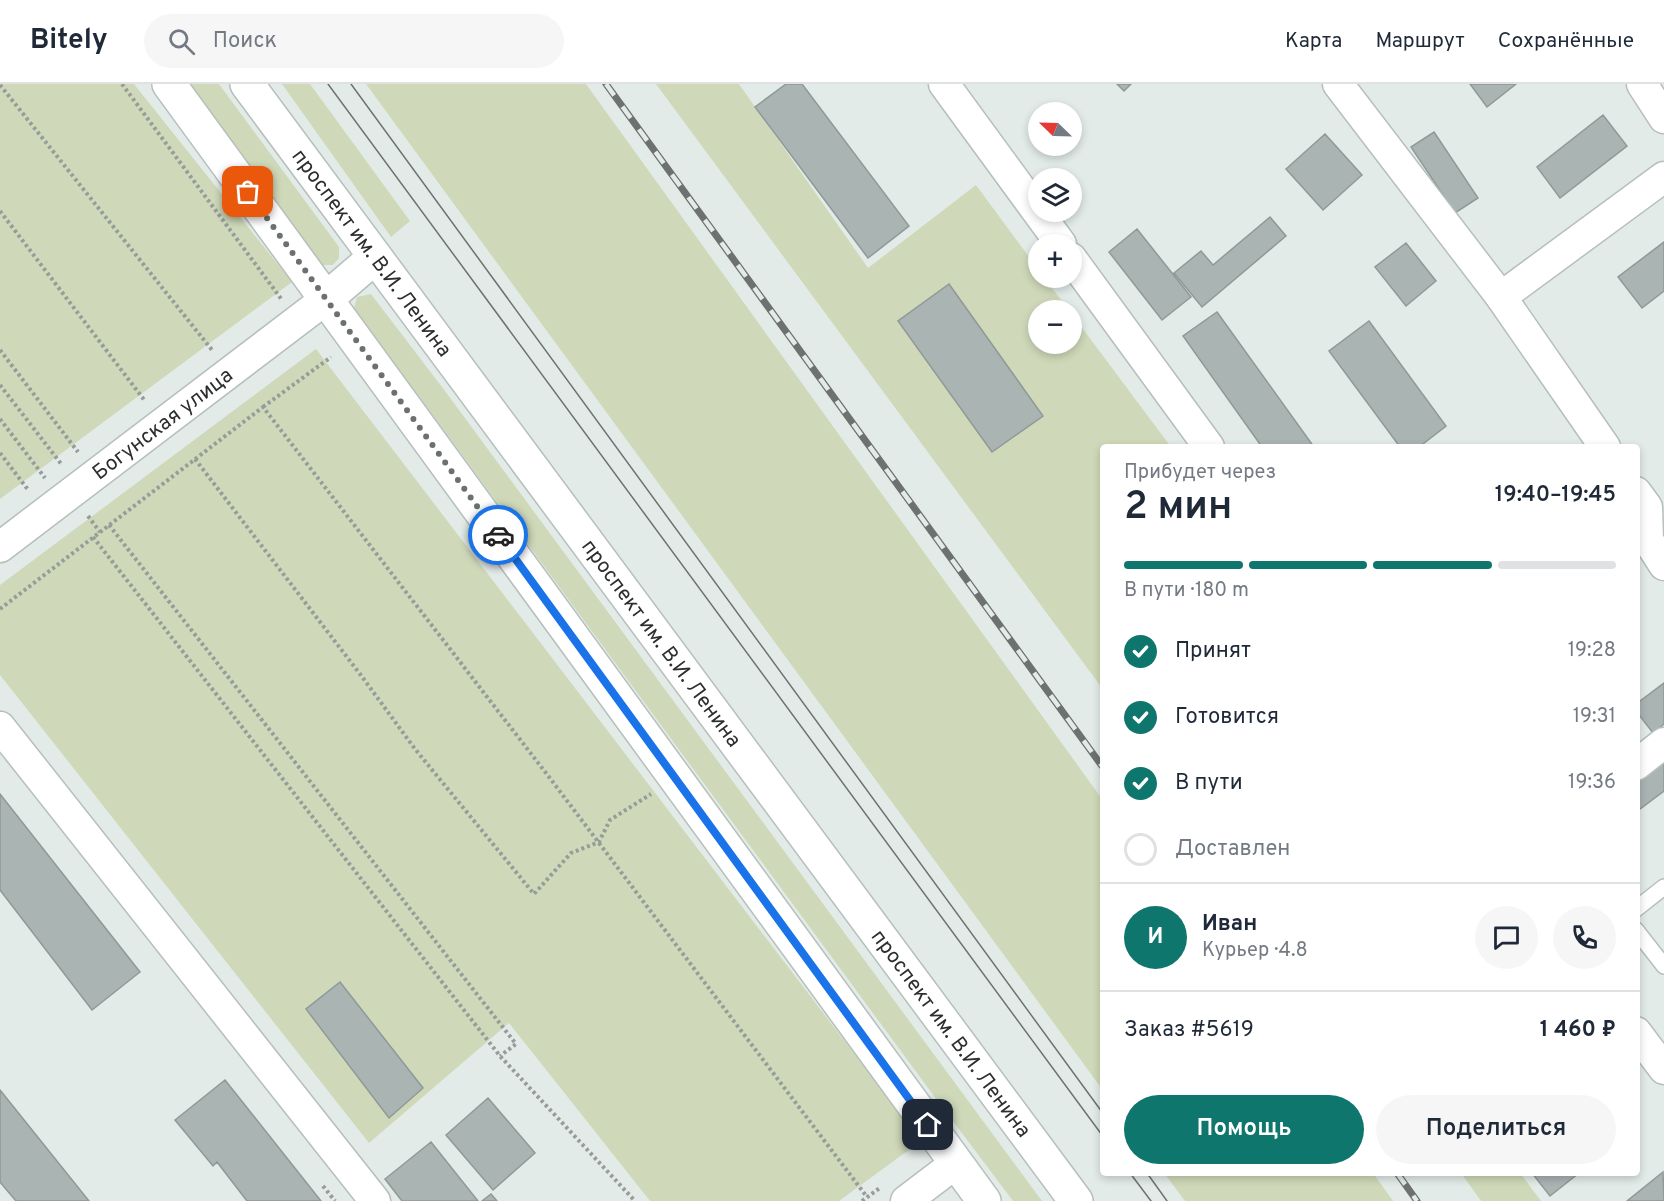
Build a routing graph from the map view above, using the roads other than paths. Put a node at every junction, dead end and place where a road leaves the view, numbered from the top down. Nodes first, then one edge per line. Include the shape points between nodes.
1 (169, 84) edge
2 (247, 84) edge
3 (944, 84) edge
4 (1642, 84) edge
5 (1341, 85) edge
6 (1664, 118) edge
7 (1664, 177) edge
8 (1054, 234) edge
9 (375, 257) junction
10 (1082, 273) edge
11 (1501, 297) junction
12 (326, 299) junction
13 (1207, 444) edge
14 (1603, 444) edge
15 (1649, 498) edge
16 (0, 548) edge
17 (1664, 565) edge
18 (0, 727) edge
19 (1664, 743) edge
20 (1640, 762) edge
21 (1664, 887) edge
22 (1640, 906) edge
23 (1640, 935) edge
24 (1664, 966) edge
25 (1640, 1037) edge
26 (1664, 1069) edge
27 (956, 1163) junction
28 (375, 1201) edge
29 (906, 1201) edge
30 (984, 1201) edge
31 (1076, 1201) edge

1 - 12 main road
2 - 9 main road, проспект им. В.И. Ленина
3 - 8 street
4 - 6 street
5 - 11 street
7 - 11 street
9 - 12 main road
9 - 31 main road, проспект им. В.И. Ленина
10 - 13 street
11 - 14 street
12 - 16 street, Богунская улица
12 - 27 main road
15 - 17 street via 1648,540
18 - 28 street
19 - 20 street
21 - 22 lane
23 - 24 lane
25 - 26 street
27 - 29 street
27 - 30 main road

